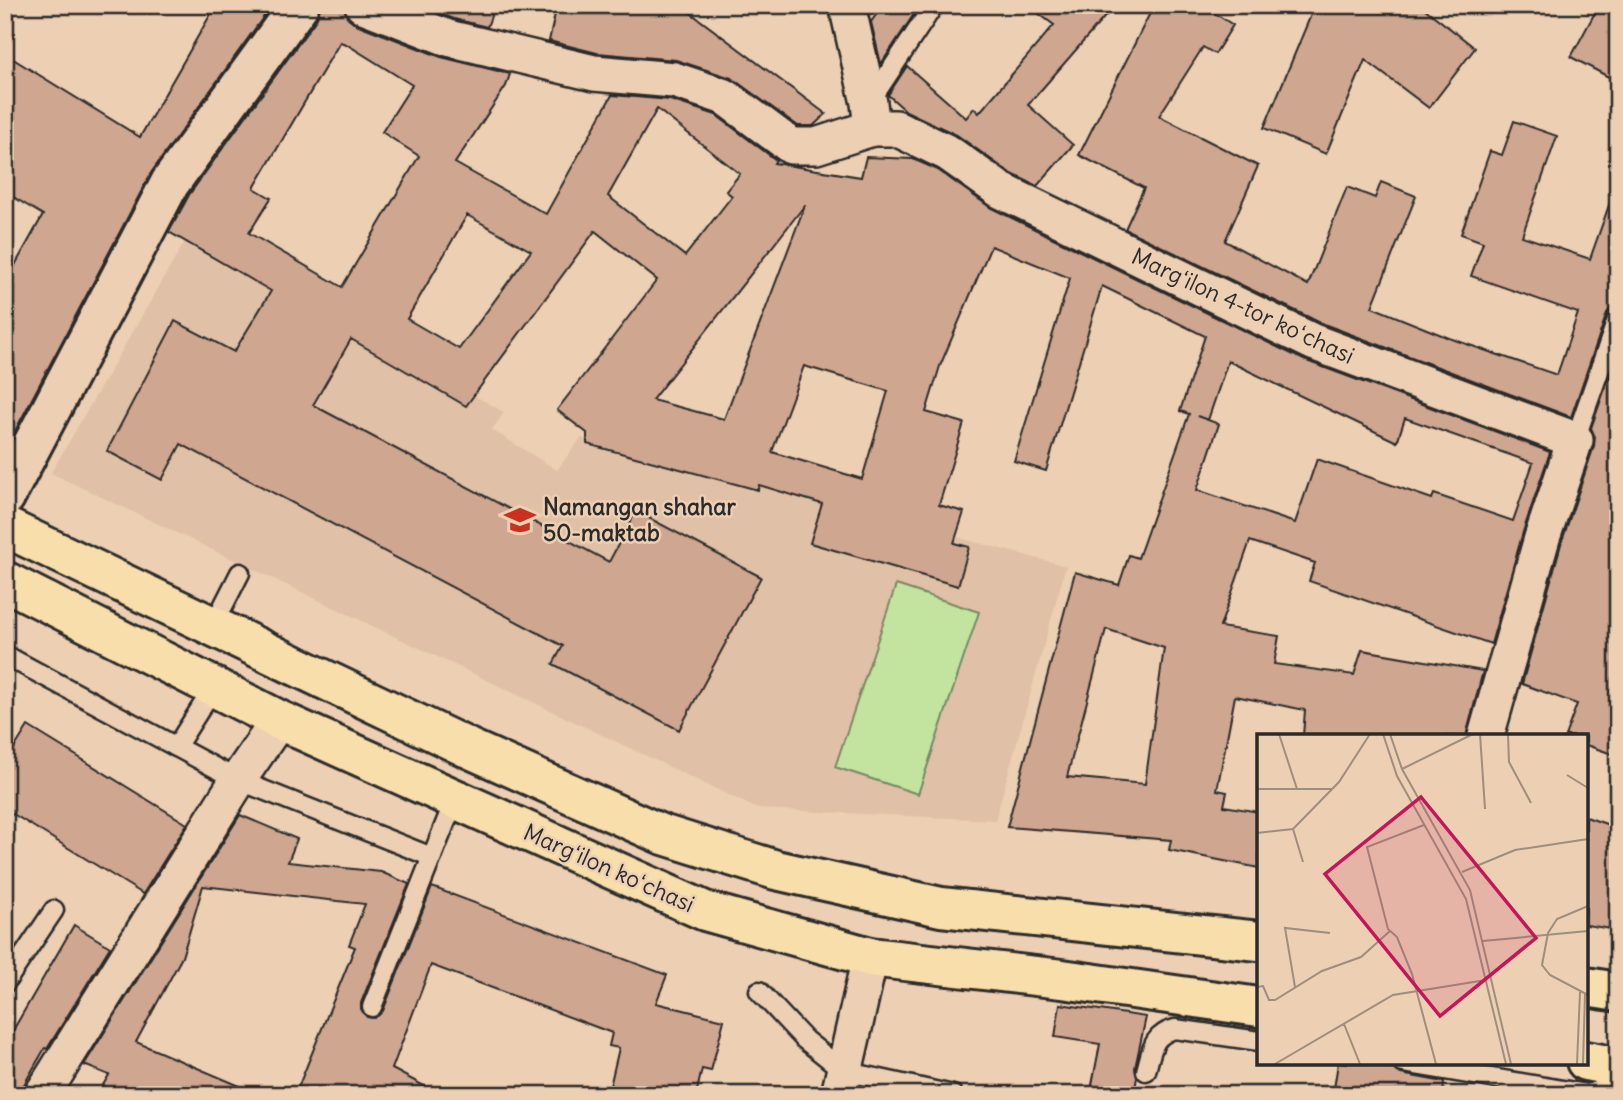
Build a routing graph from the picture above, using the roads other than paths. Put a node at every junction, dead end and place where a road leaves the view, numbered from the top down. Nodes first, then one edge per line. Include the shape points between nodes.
1 (299, 5) edge
2 (363, 5) edge
3 (847, 5) edge
4 (934, 5) edge
5 (870, 115) junction
6 (1618, 317) edge
7 (1575, 440) junction
8 (5, 497) edge
9 (5, 527) edge
10 (240, 573) dead end
11 (5, 581) edge
12 (213, 626) junction
13 (5, 655) edge
14 (214, 687) junction
15 (279, 720) junction
16 (1487, 734) edge
17 (176, 747) junction
18 (238, 780) junction
19 (455, 799) junction
20 (432, 858) junction
21 (54, 910) dead end
22 (1257, 941) edge
23 (870, 957) junction
24 (5, 984) edge
25 (1588, 987) edge
26 (760, 991) dead end
27 (1618, 992) edge
28 (372, 1007) dead end
29 (1257, 1007) edge
30 (1257, 1041) edge
31 (1424, 1065) edge
32 (1606, 1065) edge
33 (1456, 1068) edge
34 (1146, 1071) dead end
35 (842, 1083) edge
36 (42, 1095) edge
37 (953, 1095) edge

1 - 8 street via 170,183
2 - 5 street via 448,38 594,73 674,80 725,97 790,146 816,146
3 - 5 street
4 - 5 lane
5 - 7 street, Margʻilon 4-tor koʻchasi via 948,153 1000,190 1312,342
6 - 7 lane
7 - 16 street
9 - 12 main road
10 - 12 lane
11 - 14 main road, Margʻilon koʻchasi
12 - 22 main road via 661,834 776,870 940,907
13 - 17 lane
14 - 15 main road, Margʻilon koʻchasi
14 - 17 lane
15 - 18 street
15 - 19 main road, Margʻilon koʻchasi
17 - 18 lane
18 - 20 lane
18 - 36 street
19 - 20 lane
19 - 23 main road, Margʻilon koʻchasi via 705,911
20 - 28 lane
21 - 24 lane
23 - 29 main road, Margʻilon koʻchasi
23 - 35 street
25 - 27 main road
26 - 35 lane
30 - 34 lane via 1175,1029 1164,1032 1154,1042
31 - 33 lane
32 - 33 lane via 1609,1083 1587,1094
35 - 37 lane

